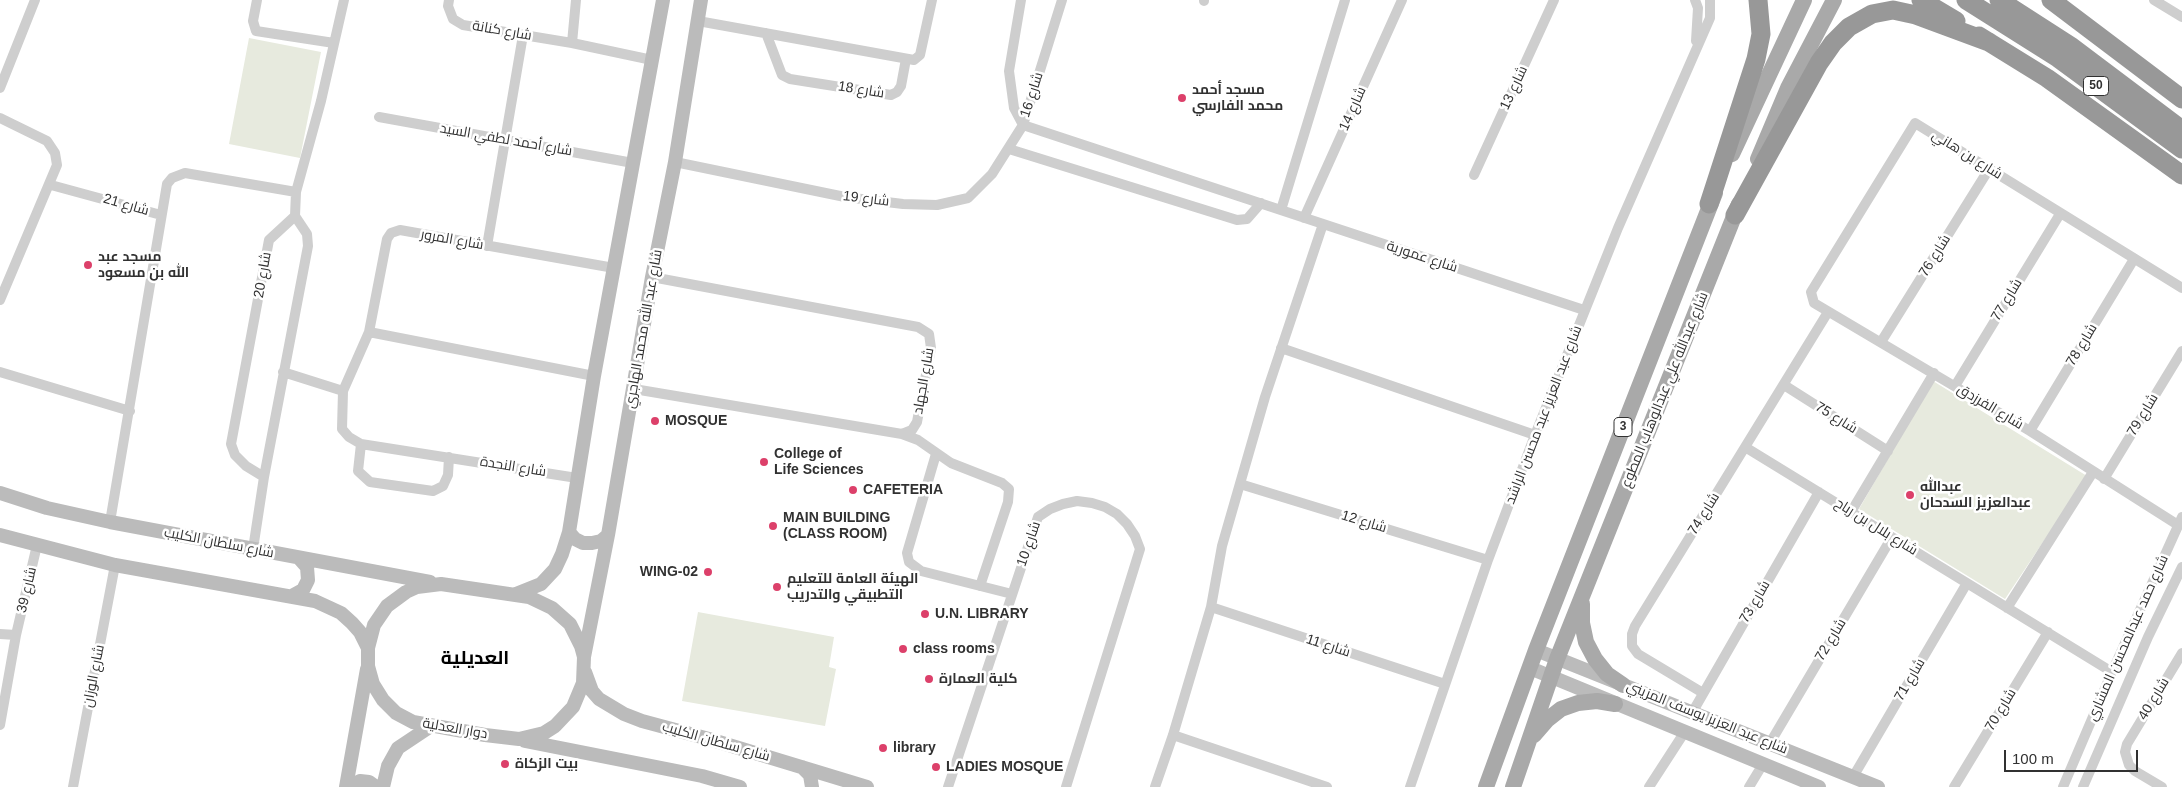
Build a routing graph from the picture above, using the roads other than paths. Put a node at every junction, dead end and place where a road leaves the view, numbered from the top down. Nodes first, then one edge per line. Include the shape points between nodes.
1 (36, 0) edge
2 (256, 0) edge
3 (344, 0) edge
4 (449, 0) edge
5 (576, 0) edge
6 (663, 0) edge
7 (701, 0) edge
8 (932, 0) edge
9 (1021, 0) edge
10 (1062, 0) edge
11 (1345, 0) edge
12 (1402, 0) edge
13 (1554, 0) edge
14 (1695, 0) edge
15 (1710, 0) edge
16 (1758, 0) edge
17 (1804, 0) edge
18 (1834, 0) edge
19 (1920, 0) edge
20 (1966, 0) edge
21 (1999, 0) edge
22 (2037, 0) edge
23 (2051, 0) edge
24 (2154, 0) edge
25 (2182, 17) edge
26 (2013, 19) junction
27 (698, 21) junction
28 (2090, 31) junction
29 (766, 33) junction
30 (523, 35) junction
31 (1988, 42) junction
32 (334, 43) junction
33 (572, 43) junction
34 (1696, 50) junction
35 (906, 59) junction
36 (652, 60) junction
37 (4, 63) edge
38 (0, 88) edge
39 (2182, 99) edge
40 (0, 118) edge
41 (379, 118) dead end
42 (1023, 125) junction
43 (2182, 130) edge
44 (506, 140) junction
45 (1009, 148) junction
46 (2182, 149) edge
47 (675, 162) junction
48 (633, 163) junction
49 (1989, 169) junction
50 (1474, 175) dead end
51 (2182, 175) edge
52 (51, 185) junction
53 (296, 192) junction
54 (1260, 204) junction
55 (1709, 204) junction
56 (1281, 210) junction
57 (2060, 214) junction
58 (160, 215) junction
59 (1735, 215) junction
60 (295, 216) junction
61 (1304, 218) junction
62 (1323, 224) junction
63 (487, 246) junction
64 (2134, 259) junction
65 (614, 268) junction
66 (652, 276) junction
67 (1814, 286) joint
68 (2182, 288) edge
69 (0, 300) edge
70 (1584, 310) junction
71 (1828, 312) junction
72 (369, 332) junction
73 (1881, 342) junction
74 (1281, 348) junction
75 (2182, 351) edge
76 (0, 372) edge
77 (284, 372) junction
78 (1934, 374) junction
79 (594, 376) junction
80 (1784, 385) junction
81 (1955, 386) junction
82 (634, 389) junction
83 (343, 391) junction
84 (130, 410) junction
85 (2030, 431) junction
86 (902, 434) junction
87 (1535, 435) junction
88 (349, 437) joint
89 (361, 444) junction
90 (1745, 447) junction
91 (1888, 451) junction
92 (936, 454) junction
93 (449, 457) junction
94 (2092, 472) junction
95 (264, 477) junction
96 (577, 478) junction
97 (2104, 479) junction
98 (1240, 484) junction
99 (1819, 492) junction
100 (0, 494) edge
101 (1851, 512) junction
102 (2180, 521) edge
103 (110, 522) junction
104 (569, 532) junction
105 (0, 535) edge
106 (608, 535) junction
107 (1892, 537) junction
108 (37, 545) junction
109 (253, 549) junction
110 (299, 558) junction
111 (1488, 560) junction
112 (115, 565) junction
113 (2182, 567) edge
114 (1966, 583) junction
115 (441, 584) junction
116 (980, 586) junction
117 (1586, 586) junction
118 (516, 594) junction
119 (1012, 594) junction
120 (292, 596) junction
121 (2143, 603) junction
122 (1211, 607) junction
123 (2008, 608) junction
124 (2161, 609) junction
125 (2131, 630) junction
126 (2048, 632) junction
127 (0, 634) edge
128 (16, 635) junction
129 (2148, 636) junction
130 (368, 648) junction
131 (1536, 650) junction
132 (2182, 653) edge
133 (1557, 659) junction
134 (584, 664) junction
135 (368, 666) junction
136 (1530, 668) junction
137 (2112, 672) junction
138 (1551, 677) junction
139 (1445, 684) junction
140 (1622, 685) junction
141 (1703, 693) junction
142 (1615, 704) junction
143 (1692, 713) junction
144 (0, 725) edge
145 (431, 726) junction
146 (1684, 732) junction
147 (1173, 735) junction
148 (1752, 736) junction
149 (519, 740) junction
150 (1770, 743) junction
151 (1525, 750) junction
152 (1743, 756) junction
153 (1763, 764) junction
154 (800, 766) junction
155 (1853, 777) junction
156 (1488, 780) edge
157 (851, 782) junction
158 (73, 787) edge
159 (348, 787) edge
160 (376, 787) edge
161 (383, 787) edge
162 (740, 787) edge
163 (812, 787) edge
164 (834, 787) edge
165 (867, 787) edge
166 (948, 787) edge
167 (1066, 787) edge
168 (1155, 787) edge
169 (1327, 787) edge
170 (1410, 787) edge
171 (1482, 787) edge
172 (1513, 787) edge
173 (1649, 787) edge
174 (1749, 787) edge
175 (1819, 787) edge
176 (1878, 787) edge
177 (1954, 787) edge
178 (2064, 787) edge
179 (2083, 787) edge
180 (2162, 787) edge

1 - 37 street
2 - 32 street via 253,22 256,31
3 - 32 street
4 - 30 street, شارع كنانة via 453,19 463,25
5 - 33 street
6 - 36 street
7 - 27 street, شارع عبد الله محمد الهاجري
8 - 35 street via 919,56 914,60
9 - 42 street, شارع 16 via 1008,71 1014,108
10 - 42 street, شارع 16
11 - 56 street
12 - 61 street, شارع 14
13 - 50 street, شارع 13
14 - 34 street, شارع عبد العزيز عبد محسن الراشد via 1698,8
15 - 34 street, شارع عبد العزيز عبد محسن الراشد via 1710,18
16 - 55 highway via 1761,34 1756,59
17 - 55 main road, شارع عبدالله علي عبدالوهاب المطوع / 3
18 - 59 main road, شارع عبدالله علي عبدالوهاب المطوع / 3 via 1788,88
19 - 31 highway
20 - 26 highway, 50
21 - 26 highway, 50
22 - 28 highway
23 - 28 highway
24 - 25 street
26 - 43 highway, 50 via 2072,47
26 - 46 highway, 50 via 2058,58
27 - 29 street
27 - 47 street, شارع عبد الله محمد الهاجري
28 - 39 highway
29 - 35 street
29 - 35 street, شارع 18 via 782,75 790,78 891,95 901,86
30 - 33 street, شارع كنانة
30 - 44 street
31 - 51 highway via 2048,78
31 - 59 highway via 1916,15 1893,10 1872,14 1849,27 1819,63
32 - 53 street
33 - 36 street, شارع كنانة
34 - 70 street, شارع عبد العزيز عبد محسن الراشد
36 - 48 street
37 - 38 street
40 - 52 street via 47,142 58,165
41 - 44 street, شارع أحمد لطفي السيد
42 - 45 street, شارع 19
42 - 54 street, شارع عمورية
44 - 48 street, شارع أحمد لطفي السيد
44 - 63 street
45 - 47 street, شارع 19 via 992,174 968,198 937,205 845,198
45 - 54 street via 1237,220 1247,219
47 - 66 street, شارع عبد الله محمد الهاجري
48 - 65 street
49 - 57 street, شارع بن هاني
49 - 67 street, شارع بن هاني via 1915,123
49 - 73 street, شارع 76
52 - 58 street, شارع 21
52 - 69 street
53 - 58 street via 185,173 172,178 167,184
53 - 60 street
54 - 56 street, شارع عمورية
55 - 131 main road, شارع عبدالله علي عبدالوهاب المطوع / 3
56 - 61 street, شارع عمورية
57 - 64 street, شارع بن هاني
57 - 81 street, شارع 77
58 - 84 street, شارع 21
59 - 117 main road, شارع عبدالله علي عبدالوهاب المطوع / 3
60 - 77 street via 307,234 308,246
60 - 95 street, شارع 20 via 269,240 231,444 235,455
61 - 62 street, شارع عمورية
62 - 70 street, شارع عمورية
62 - 74 street
63 - 65 street, شارع المرور
63 - 72 street, شارع المرور via 400,230 391,233 387,239
64 - 68 street, شارع بن هاني
64 - 85 street, شارع 78
65 - 79 street
66 - 82 street, شارع عبد الله محمد الهاجري
66 - 86 street, شارع الجهاد via 926,330 932,339 932,348 917,422 912,430
67 - 71 street, شارع الفرزدق via 1811,298
70 - 87 street, شارع عبد العزيز عبد محسن الراشد
71 - 73 street, شارع الفرزدق
71 - 80 street, شارع 74
72 - 79 street
72 - 83 street, شارع المرور
73 - 78 street, شارع الفرزدق
74 - 87 street
74 - 98 street
75 - 97 street, شارع 79
76 - 84 street
77 - 83 street
77 - 95 street
78 - 81 street, شارع الفرزدق
78 - 91 street
79 - 96 street
80 - 90 street, شارع 74
80 - 91 street, شارع 75
81 - 85 street, شارع الفرزدق
82 - 86 street
82 - 106 street, شارع عبد الله محمد الهاجري
83 - 88 street, شارع المرور via 342,429
84 - 103 street, شارع 21
85 - 94 street, شارع الفرزدق
86 - 92 street via 918,440
87 - 111 street, شارع عبد العزيز عبد محسن الراشد
88 - 89 street, شارع النجدة
89 - 93 street, شارع النجدة
89 - 93 street via 358,471 370,482 433,490 443,486 448,475
90 - 99 street, شارع بلال بن رباح
90 - 141 street, شارع 74 via 1632,634 1632,646 1638,654
91 - 101 street
92 - 116 street via 1002,483 1008,489 1008,502
92 - 116 street via 907,558 921,570
93 - 96 street, شارع النجدة
94 - 97 street, شارع الفرزدق
94 - 123 street
95 - 109 street
96 - 104 street
97 - 102 street, شارع الفرزدق
98 - 111 street, شارع 12
98 - 122 street via 1222,546
99 - 101 street, شارع بلال بن رباح
99 - 141 street, شارع 73
100 - 103 street, شارع سلطان الكليب
101 - 107 street, شارع بلال بن رباح
102 - 121 street, شارع حمد عبدالمحسن المشاري
103 - 109 street, شارع سلطان الكليب
104 - 106 street via 583,543 601,541
104 - 118 street via 555,569 541,584
105 - 108 street
106 - 134 street, شارع عبد الله محمد الهاجري
107 - 114 street, شارع بلال بن رباح
107 - 150 street, شارع 72
108 - 112 street
108 - 128 street, شارع 39
109 - 110 street, شارع سلطان الكليب
110 - 115 street, شارع سلطان الكليب
110 - 120 street via 307,567 308,580 303,590
111 - 139 street, شارع عبد العزيز عبد محسن الراشد
112 - 120 street
112 - 158 street, شارع الوزان
113 - 124 street, شارع حمد عبدالمحسن المشاري
114 - 123 street, شارع بلال بن رباح
114 - 155 street, شارع 71
115 - 118 street, دوار العدلية
115 - 130 street, دوار العدلية via 406,592 387,606 374,625
116 - 119 street
117 - 133 main road, شارع عبدالله علي عبدالوهاب المطوع / 3
117 - 140 main road via 1582,623 1586,642 1607,674
118 - 134 street, دوار العدلية via 541,602 562,615 576,634
119 - 166 street, شارع 10
119 - 167 street, شارع 10 via 1038,517 1050,509 1077,502 1098,505 1117,514 1135,536 1140,549
120 - 130 street via 316,601 341,614 360,632
121 - 124 street via 2150,613
121 - 125 street, شارع حمد عبدالمحسن المشاري
122 - 139 street, شارع 11
122 - 147 street
123 - 126 street, شارع بلال بن رباح
124 - 129 street, شارع حمد عبدالمحسن المشاري
125 - 129 street via 2138,625 2143,626
125 - 137 street, شارع حمد عبدالمحسن المشاري
126 - 137 street, شارع بلال بن رباح
126 - 177 street, شارع 70
127 - 128 street
128 - 144 street, شارع 39
129 - 179 street, شارع حمد عبدالمحسن المشاري
130 - 135 street, دوار العدلية
131 - 133 street, شارع عبد العزيز يوسف المزيني
131 - 136 main road, شارع عبدالله علي عبدالوهاب المطوع / 3
132 - 180 street, شارع 40 via 2125,752 2129,765 2135,771
133 - 138 main road, شارع عبدالله علي عبدالوهاب المطوع / 3
133 - 140 street, شارع عبد العزيز يوسف المزيني
134 - 149 street, دوار العدلية via 579,696 565,717 544,732
134 - 154 street, شارع سلطان الكليب via 592,691 615,710 642,721
135 - 145 street, دوار العدلية via 373,684 396,713 413,722
135 - 159 street
136 - 138 street, شارع عبد العزيز يوسف المزيني
136 - 156 main road, شارع عبدالله علي عبدالوهاب المطوع / 3
137 - 178 street, شارع حمد عبدالمحسن المشاري
138 - 142 street, شارع عبد العزيز يوسف المزيني
138 - 151 main road, شارع عبدالله علي عبدالوهاب المطوع / 3
139 - 170 street, شارع عبد العزيز عبد محسن الراشد
140 - 143 street, شارع عبد العزيز يوسف المزيني
141 - 143 street, شارع 73
142 - 146 street, شارع عبد العزيز يوسف المزيني
142 - 151 main road via 1597,701 1561,709 1546,720
143 - 148 street, شارع عبد العزيز يوسف المزيني
145 - 149 street, دوار العدلية
145 - 161 street via 398,748 388,766
146 - 152 street, شارع عبد العزيز يوسف المزيني
146 - 173 street
147 - 168 street
147 - 169 street
148 - 150 street, شارع عبد العزيز يوسف المزيني
148 - 152 street via 1746,735 1738,742 1737,747
149 - 162 street via 702,776
150 - 155 street, شارع عبد العزيز يوسف المزيني
151 - 172 main road, شارع عبدالله علي عبدالوهاب المطوع / 3
152 - 153 street, شارع عبد العزيز يوسف المزيني
153 - 174 street
153 - 175 street, شارع عبد العزيز يوسف المزيني
154 - 157 street, شارع سلطان الكليب
154 - 163 street via 810,775
155 - 176 street, شارع عبد العزيز يوسف المزيني
156 - 171 street
157 - 164 street
157 - 165 street, شارع سلطان الكليب
159 - 160 street via 360,781

